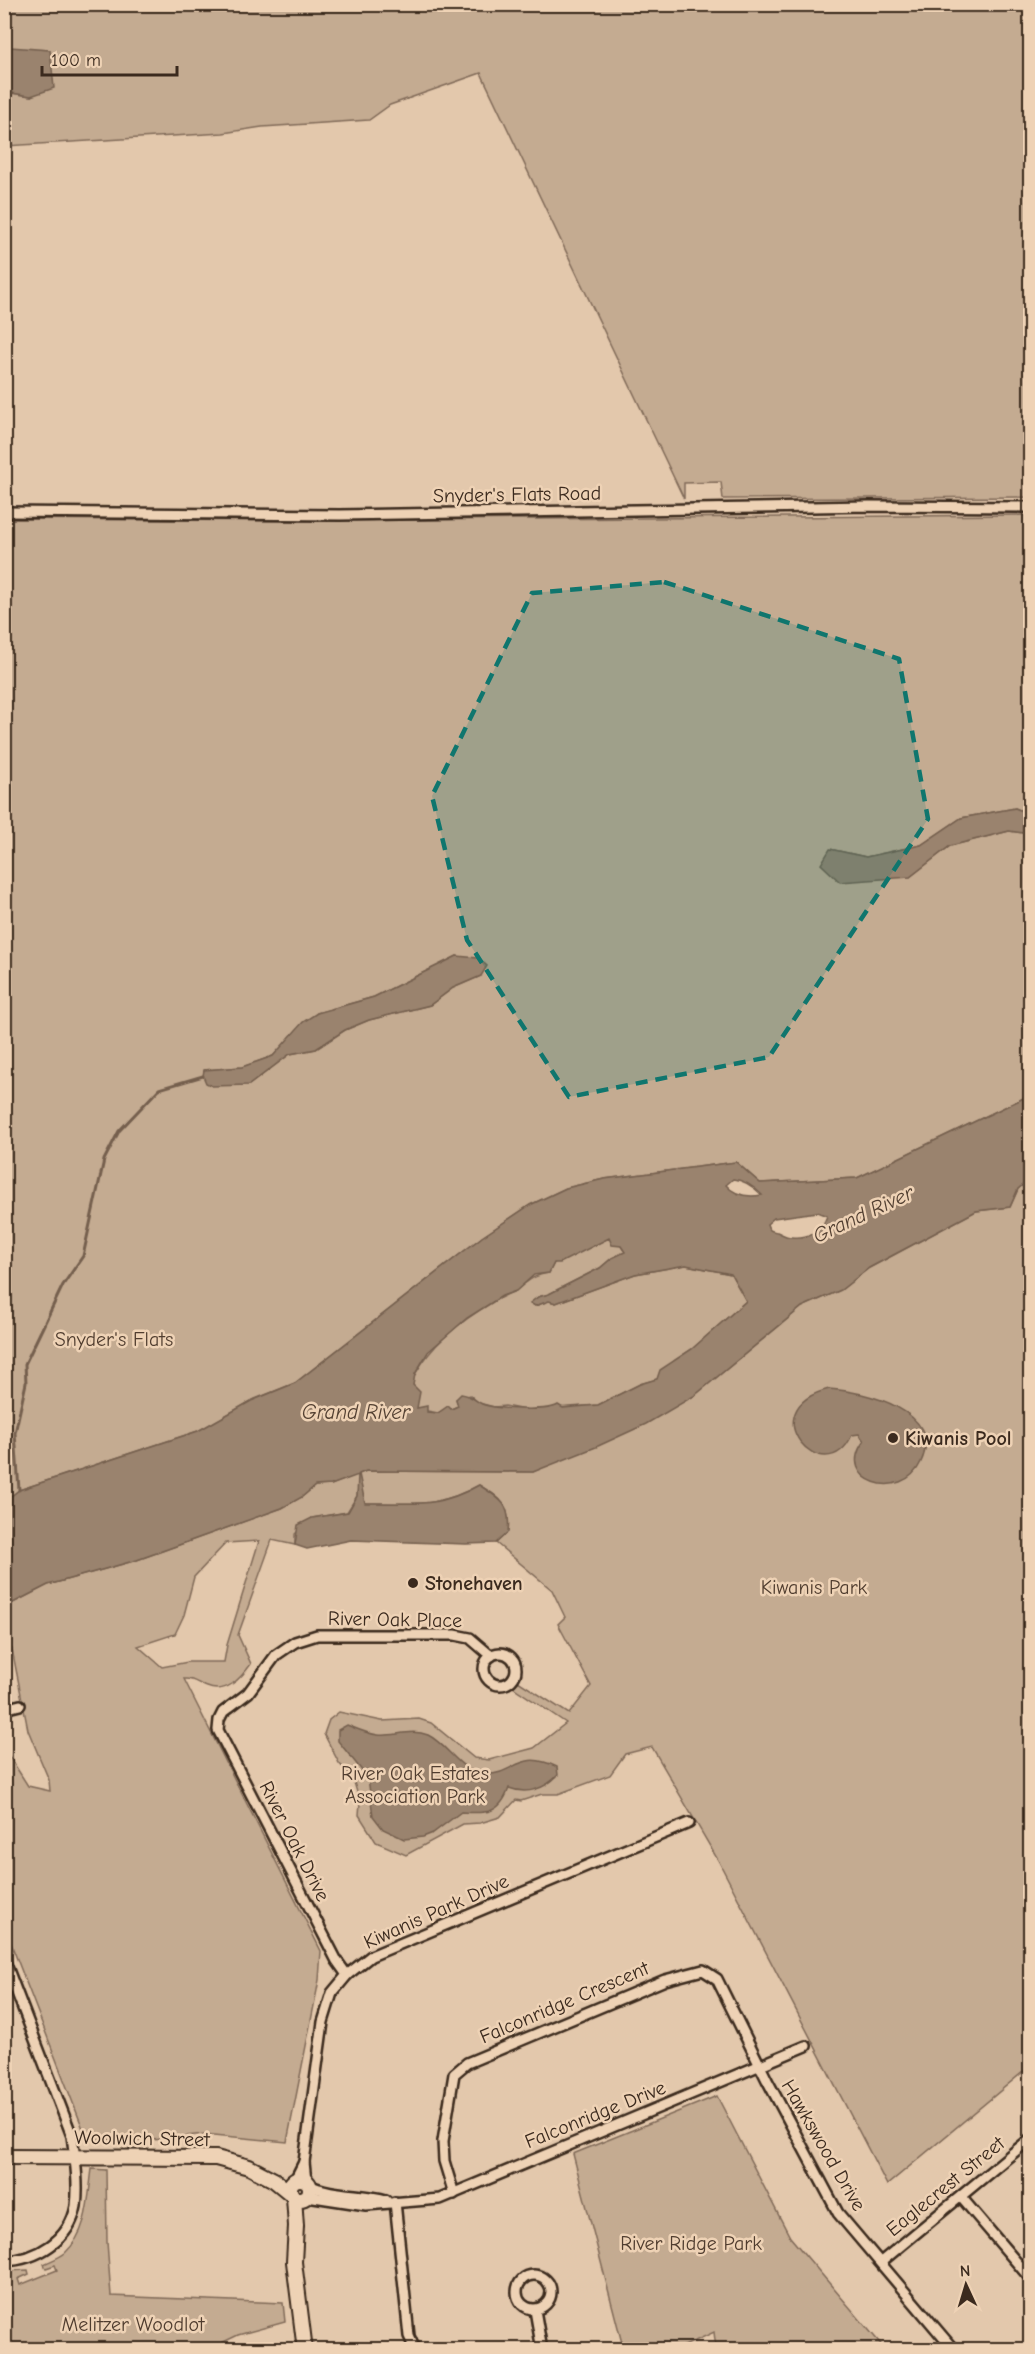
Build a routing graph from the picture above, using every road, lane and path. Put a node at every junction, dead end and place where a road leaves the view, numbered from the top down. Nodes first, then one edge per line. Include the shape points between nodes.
1 (1030, 507) edge
2 (4, 512) edge
3 (491, 1656) dead end
4 (20, 1705) dead end
5 (4, 1709) edge
6 (219, 1720) joint
7 (689, 1823) dead end
8 (4, 1959) edge
9 (347, 1976) junction
10 (806, 2046) dead end
11 (760, 2066) junction
12 (1030, 2139) edge
13 (4, 2157) edge
14 (75, 2157) junction
15 (300, 2189) junction
16 (454, 2194) junction
17 (961, 2197) junction
18 (395, 2202) junction
19 (4, 2261) edge
20 (881, 2262) junction
21 (1030, 2278) edge
22 (535, 2310) dead end
23 (305, 2349) edge
24 (418, 2349) edge
25 (542, 2349) edge
26 (954, 2349) edge

1 - 2 street, Snyder's Flats Road via 340,515
3 - 6 street, River Oak Place via 470,1638 455,1635 317,1635 295,1642 276,1655 248,1693 223,1712
4 - 5 street
6 - 9 street, River Oak Drive via 218,1730
7 - 9 street, Kiwanis Park Drive via 370,1956
8 - 14 street via 72,2136
9 - 15 street, Kiwanis Park Drive via 332,1993 323,2022
10 - 11 street, Falconridge Drive
11 - 16 street, Falconridge Drive
11 - 16 street, Falconridge Crescent via 717,1979 703,1970 665,1980 466,2062 454,2074 443,2141 444,2161
11 - 20 street, Hawkswood Drive via 838,2213
12 - 17 street, Eaglecrest Street
13 - 14 street, Woolwich Street
14 - 15 street, Woolwich Street via 216,2158
14 - 19 street via 76,2206 61,2237 33,2256
15 - 18 street, Falconridge Drive via 315,2199 366,2205
15 - 23 street via 294,2262
16 - 18 street, Falconridge Drive via 420,2202
17 - 20 street, Eaglecrest Street
17 - 21 street
18 - 24 street via 409,2336
20 - 26 street, Hawkswood Drive
22 - 25 street

